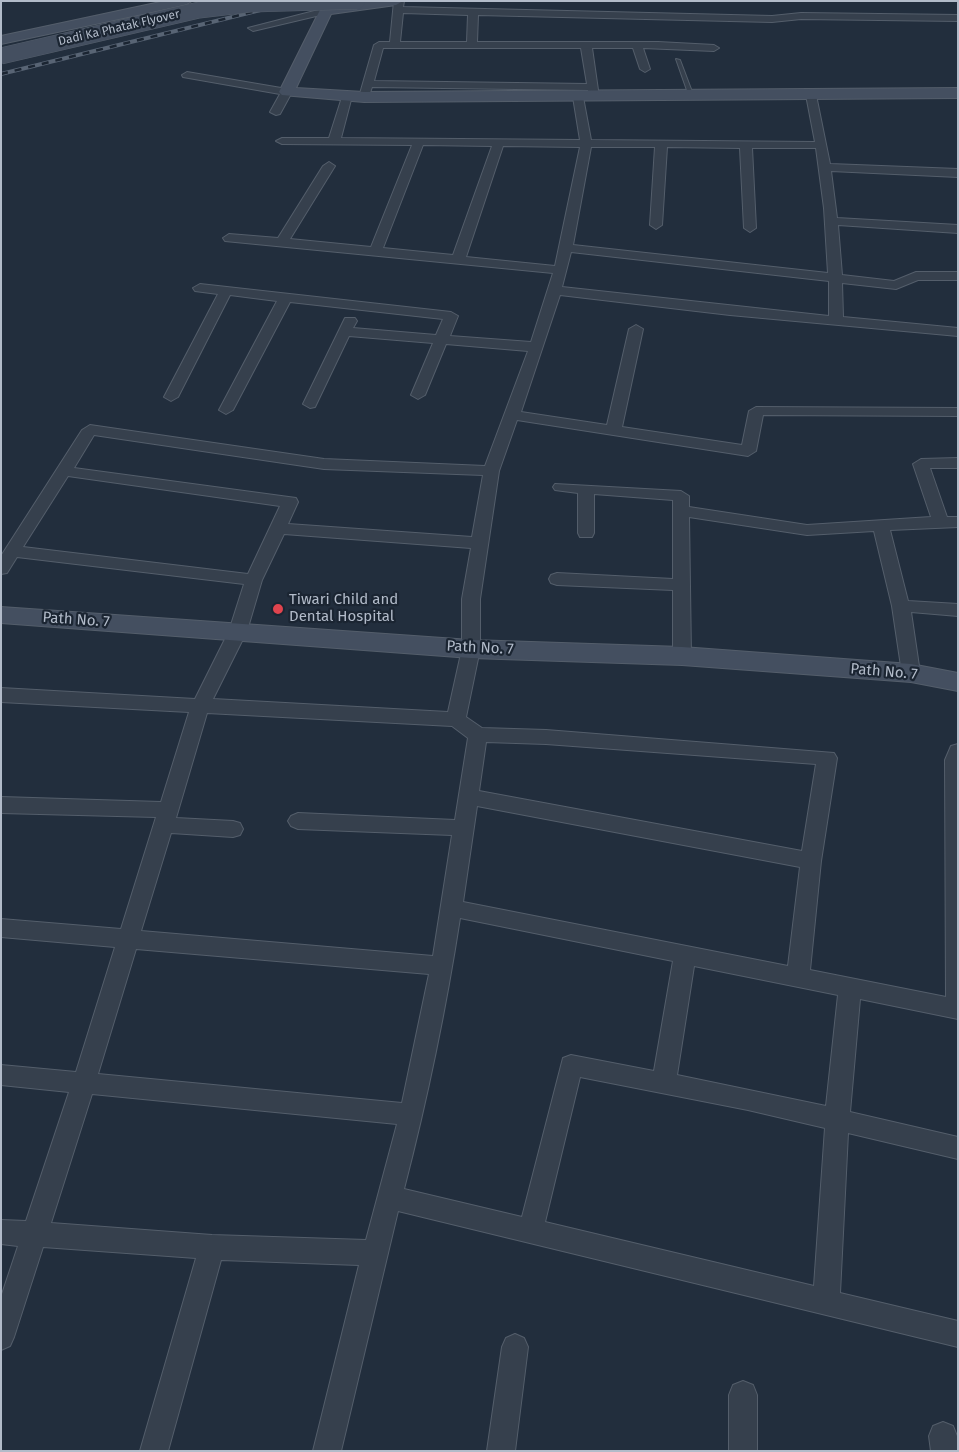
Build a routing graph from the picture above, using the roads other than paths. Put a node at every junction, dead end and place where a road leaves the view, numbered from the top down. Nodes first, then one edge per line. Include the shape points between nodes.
1 (185, 1) edge
2 (217, 1) edge
3 (252, 1) edge
4 (357, 1) edge
5 (587, 1) edge
6 (398, 4) edge
7 (326, 11) junction
8 (474, 12) junction
9 (586, 14) junction
10 (958, 18) edge
11 (253, 28) dead end
12 (1, 40) edge
13 (394, 45) junction
14 (472, 45) junction
15 (586, 45) junction
16 (637, 45) junction
17 (714, 48) dead end
18 (1, 50) edge
19 (1, 56) edge
20 (678, 60) dead end
21 (1, 62) edge
22 (645, 69) dead end
23 (188, 75) dead end
24 (367, 90) junction
25 (287, 92) junction
26 (593, 92) junction
27 (958, 93) edge
28 (347, 96) junction
29 (692, 96) junction
30 (811, 96) junction
31 (578, 98) junction
32 (276, 112) dead end
33 (282, 141) dead end
34 (334, 142) junction
35 (419, 142) junction
36 (499, 142) junction
37 (586, 143) junction
38 (661, 144) junction
39 (746, 145) junction
40 (822, 145) junction
41 (329, 166) dead end
42 (824, 167) junction
43 (958, 173) edge
44 (831, 221) junction
45 (656, 224) dead end
46 (750, 228) dead end
47 (958, 229) edge
48 (229, 238) dead end
49 (282, 242) junction
50 (566, 248) junction
51 (376, 252) junction
52 (458, 260) junction
53 (562, 270) junction
54 (958, 276) edge
55 (836, 277) junction
56 (200, 288) dead end
57 (555, 290) junction
58 (226, 291) junction
59 (285, 298) junction
60 (356, 306) junction
61 (836, 322) junction
62 (636, 329) dead end
63 (346, 332) junction
64 (958, 332) edge
65 (441, 340) junction
66 (536, 347) junction
67 (418, 395) dead end
68 (171, 397) dead end
69 (310, 404) dead end
70 (226, 410) dead end
71 (958, 412) edge
72 (512, 415) junction
73 (614, 430) junction
74 (958, 463) edge
75 (63, 471) junction
76 (491, 471) junction
77 (561, 487) dead end
78 (586, 489) junction
79 (682, 511) junction
80 (941, 522) junction
81 (958, 522) edge
82 (881, 526) junction
83 (276, 528) junction
84 (586, 533) dead end
85 (480, 543) junction
86 (13, 550) junction
87 (1, 569) edge
88 (557, 579) dead end
89 (254, 580) junction
90 (683, 585) junction
91 (901, 606) junction
92 (958, 610) edge
93 (1, 615) edge
94 (238, 631) junction
95 (470, 649) junction
96 (682, 656) junction
97 (911, 673) junction
98 (958, 682) edge
99 (1, 695) edge
100 (200, 706) junction
101 (456, 719) junction
102 (478, 735) junction
103 (957, 757) edge
104 (469, 797) junction
105 (1, 805) edge
106 (165, 817) junction
107 (298, 821) dead end
108 (464, 828) junction
109 (233, 829) dead end
110 (811, 861) junction
111 (451, 908) junction
112 (1, 928) edge
113 (128, 938) junction
114 (685, 954) junction
115 (442, 966) junction
116 (798, 977) junction
117 (850, 987) junction
118 (957, 1009) edge
119 (1, 1074) edge
120 (664, 1082) junction
121 (84, 1083) junction
122 (411, 1115) junction
123 (837, 1119) junction
124 (958, 1148) edge
125 (389, 1197) junction
126 (531, 1230) junction
127 (1, 1232) edge
128 (34, 1234) junction
129 (212, 1247) junction
130 (375, 1253) junction
131 (826, 1302) junction
132 (958, 1334) edge
133 (1, 1337) edge
134 (515, 1347) dead end
135 (743, 1395) dead end
136 (154, 1451) edge
137 (327, 1451) edge
138 (501, 1451) edge
139 (744, 1451) edge

1 - 12 street
2 - 18 street, Dadi Ka Phatak Flyover
3 - 21 street
4 - 19 street, Dadi Ka Phatak Flyover, bridge via 250,4 199,10
5 - 9 street
6 - 7 street
6 - 8 street
6 - 13 street
7 - 11 street
7 - 25 street
8 - 9 street via 539,17
8 - 14 street
9 - 10 street via 772,19 801,16
13 - 14 street
13 - 24 street via 379,45
14 - 15 street via 542,41
15 - 16 street
15 - 26 street
16 - 17 street
16 - 22 street
20 - 29 lane
23 - 25 street
24 - 26 street
24 - 28 street
24 - 31 street
25 - 28 street
25 - 32 street
26 - 29 street
26 - 31 street
27 - 30 street
28 - 34 street
29 - 30 street
30 - 40 street
31 - 37 street
33 - 34 street
34 - 35 street
35 - 36 street
35 - 51 street
36 - 37 street
36 - 52 street
37 - 38 street
37 - 50 street
38 - 39 street
38 - 45 street
39 - 40 street
39 - 46 street
40 - 42 street
41 - 49 street
42 - 43 street
42 - 44 street
44 - 47 street
44 - 55 street
48 - 49 street
49 - 51 street
50 - 53 street
50 - 55 street
51 - 52 street
52 - 53 street
53 - 57 street
54 - 55 street via 916,276 896,285
55 - 61 street
56 - 58 street
57 - 61 street
57 - 66 street
58 - 59 street
58 - 68 street
59 - 60 street
59 - 70 street
60 - 63 street
60 - 65 street via 451,316
61 - 64 street
62 - 73 street
63 - 65 street
63 - 69 street
65 - 66 street
65 - 67 street
66 - 72 street
71 - 73 street via 756,411 748,451
72 - 73 street
72 - 76 street
74 - 80 street via 921,464
75 - 76 street via 90,430 324,464
75 - 83 street via 290,502
75 - 86 street
76 - 85 street
77 - 78 street
78 - 79 street via 681,496
78 - 84 street
79 - 82 street via 807,530
79 - 90 street
80 - 81 street
80 - 82 street
82 - 91 street
83 - 85 street
83 - 89 street
85 - 95 street via 471,599
86 - 87 street
86 - 89 street
88 - 90 street
89 - 94 street
90 - 96 street
91 - 92 street
91 - 97 street
93 - 94 street, Path No. 7
94 - 95 street, Path No. 7
94 - 100 street
95 - 96 street, Path No. 7
95 - 101 street
96 - 97 street, Path No. 7
97 - 98 street, Path No. 7
99 - 100 street
100 - 101 street
100 - 106 street
101 - 102 street
102 - 104 street
102 - 110 street via 827,758
103 - 118 street
104 - 108 street
104 - 110 street
105 - 106 street
106 - 109 street
106 - 113 street
107 - 108 street
108 - 111 street
110 - 116 street
111 - 114 street
111 - 115 street
112 - 113 street
113 - 115 street
113 - 121 street
114 - 116 street
114 - 120 street
115 - 122 street
116 - 117 street
117 - 118 street
117 - 123 street
119 - 121 street
120 - 123 street
120 - 126 street via 572,1065
121 - 122 street
121 - 128 street
122 - 125 street
123 - 124 street
123 - 131 street
125 - 126 street
125 - 130 street
126 - 131 street
127 - 128 street
128 - 129 street
128 - 133 street
129 - 130 street
129 - 136 street
130 - 137 street
131 - 132 street
134 - 138 street
135 - 139 street

